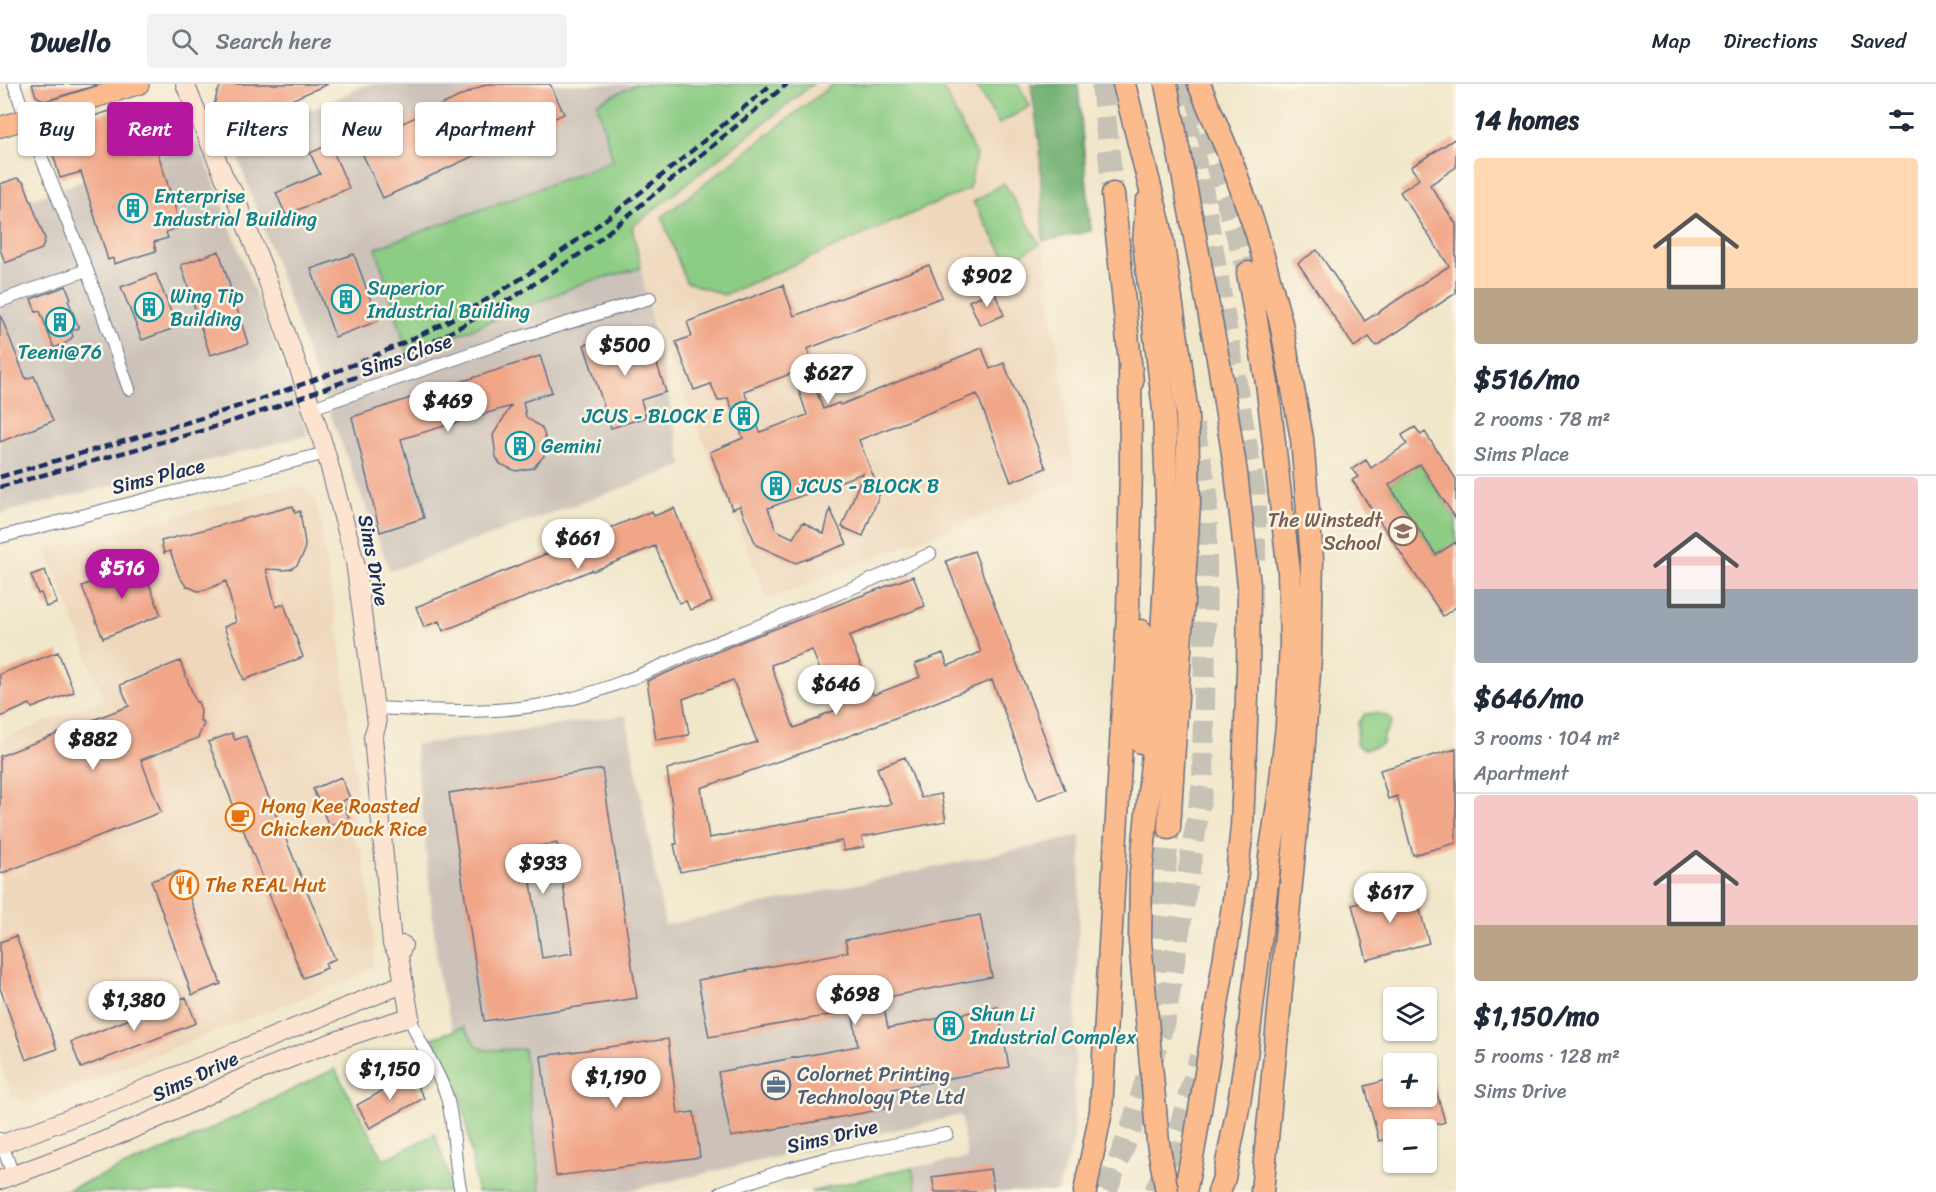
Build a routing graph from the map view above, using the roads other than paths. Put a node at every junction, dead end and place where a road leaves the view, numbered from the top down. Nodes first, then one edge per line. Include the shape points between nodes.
1 (14, 84) edge
2 (139, 84) edge
3 (185, 84) edge
4 (196, 84) edge
5 (1124, 84) edge
6 (1166, 84) edge
7 (1199, 84) edge
8 (20, 102) edge
9 (81, 102) edge
10 (18, 121) edge
11 (0, 127) edge
12 (41, 156) edge
13 (1148, 183) junction
14 (233, 192) junction
15 (1113, 194) tunnel mouth
16 (87, 270) junction
17 (1248, 273) tunnel mouth
18 (650, 298) dead end
19 (0, 301) edge
20 (1130, 369) junction
21 (129, 389) dead end
22 (312, 408) junction
23 (326, 453) junction
24 (0, 537) edge
25 (930, 554) dead end
26 (376, 716) junction
27 (1279, 798) junction
28 (1146, 827) junction
29 (1169, 828) tunnel mouth
30 (403, 984) junction
31 (412, 1023) junction
32 (1271, 1089) junction
33 (947, 1134) dead end
34 (1, 1143) edge
35 (7, 1178) edge
36 (726, 1191) edge
37 (461, 1192) edge
38 (1085, 1192) edge
39 (1167, 1192) edge
40 (1185, 1192) edge
41 (1219, 1192) edge
42 (1262, 1192) edge

1 - 8 street
2 - 9 main road
3 - 14 street
4 - 14 street
5 - 13 highway
6 - 40 highway via 1221,375 1249,585 1242,828 1234,900
7 - 32 highway via 1257,234 1281,323 1302,439 1312,559 1303,756
10 - 11 main road
12 - 16 street
13 - 28 highway via 1144,243 1164,410 1168,529
13 - 29 highway via 1160,226 1187,415 1189,503
14 - 22 street, Sims Drive
15 - 20 highway
16 - 19 street
16 - 21 street
17 - 27 highway via 1267,383 1289,572 1291,642
18 - 22 street, Sims Close via 498,344
20 - 28 highway via 1141,466 1142,786
20 - 38 highway via 1128,612 1101,1111
22 - 23 street, Sims Drive
23 - 24 street, Sims Place
23 - 26 street, Sims Drive via 355,561
25 - 26 street via 619,683 563,701 522,708
26 - 30 street, Sims Drive via 385,736 404,940 399,956
27 - 32 highway
27 - 41 highway via 1247,1049
28 - 39 highway, bridge via 1140,941 1158,1143
30 - 31 street, Sims Drive
30 - 34 street, Sims Drive
31 - 35 street, Sims Drive via 357,1032 166,1115
31 - 37 street via 446,1094
32 - 42 highway
33 - 36 street, Sims Drive via 832,1157
34 - 35 street

